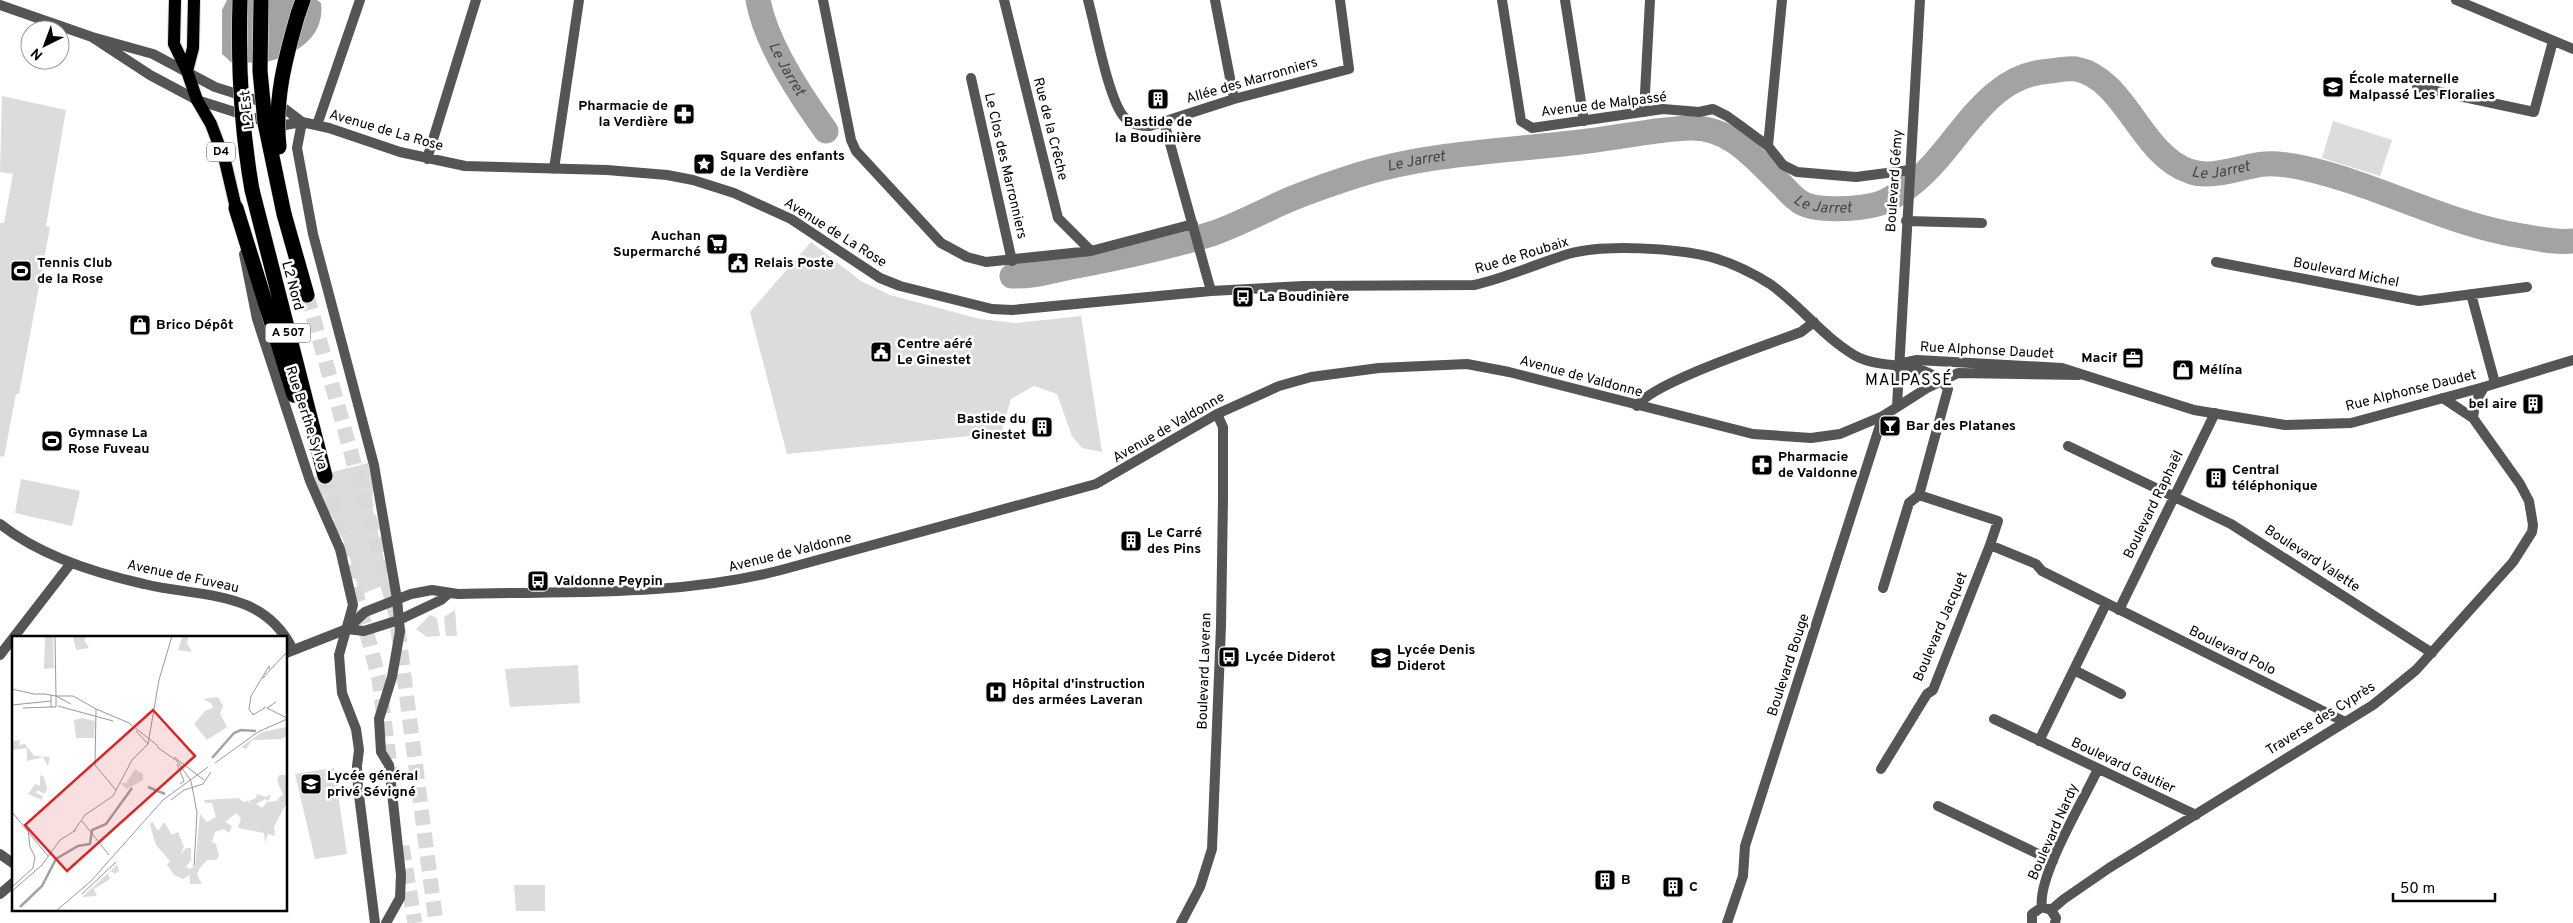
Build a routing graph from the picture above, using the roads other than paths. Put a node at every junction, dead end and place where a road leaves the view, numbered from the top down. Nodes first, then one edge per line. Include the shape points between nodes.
1 (175, 0) edge
2 (194, 0) edge
3 (240, 0) edge
4 (261, 0) edge
5 (302, 0) edge
6 (360, 0) edge
7 (476, 0) edge
8 (579, 0) edge
9 (823, 0) edge
10 (1004, 0) edge
11 (1088, 0) edge
12 (1215, 0) edge
13 (1340, 0) edge
14 (1502, 0) edge
15 (1564, 0) edge
16 (1650, 0) edge
17 (1782, 0) edge
18 (1920, 0) edge
19 (2456, 0) edge
20 (0, 5) edge
21 (92, 37) junction
22 (2553, 41) junction
23 (2573, 49) edge
24 (187, 71) junction
25 (971, 78) dead end
26 (2417, 87) dead end
27 (1234, 99) junction
28 (197, 100) junction
29 (1644, 112) junction
30 (1584, 121) junction
31 (302, 122) junction
32 (1164, 122) junction
33 (317, 125) junction
34 (1768, 146) junction
35 (427, 159) junction
36 (554, 169) junction
37 (1910, 170) junction
38 (252, 190) joint
39 (236, 208) junction
40 (284, 214) junction
41 (1906, 221) junction
42 (1982, 223) dead end
43 (1194, 229) junction
44 (1091, 251) junction
45 (1012, 261) junction
46 (2216, 262) dead end
47 (2527, 287) dead end
48 (1210, 291) junction
49 (2471, 294) junction
50 (307, 295) tunnel mouth
51 (1814, 322) junction
52 (2573, 360) edge
53 (1898, 364) junction
54 (2079, 375) junction
55 (1942, 380) junction
56 (2495, 383) junction
57 (2484, 387) junction
58 (2443, 398) junction
59 (1637, 406) junction
60 (1897, 406) junction
61 (2215, 413) junction
62 (1217, 414) junction
63 (1883, 416) junction
64 (2473, 418) junction
65 (2068, 446) dead end
66 (1919, 495) junction
67 (2174, 496) junction
68 (0, 524) edge
69 (1990, 544) junction
70 (71, 563) junction
71 (1883, 588) dead end
72 (448, 594) junction
73 (397, 599) junction
74 (2106, 604) junction
75 (2119, 610) junction
76 (398, 620) junction
77 (347, 630) junction
78 (14, 636) edge
79 (286, 636) edge
80 (12, 639) edge
81 (290, 652) edge
82 (2432, 653) junction
83 (0, 654) edge
84 (2074, 670) junction
85 (2121, 694) dead end
86 (1994, 719) dead end
87 (2345, 722) junction
88 (2039, 741) junction
89 (1881, 769) dead end
90 (2098, 770) junction
91 (1938, 806) dead end
92 (2196, 815) junction
93 (0, 854) edge
94 (2053, 861) junction
95 (12, 863) edge
96 (12, 884) edge
97 (0, 894) edge
98 (2047, 908) junction
99 (375, 923) edge
100 (386, 923) edge
101 (1181, 923) edge
102 (1727, 923) edge
103 (2031, 923) edge
104 (2055, 923) edge

1 - 24 main road via 174,44
2 - 24 main road via 193,48
3 - 38 highway, L2 Est / A 507, bridge via 242,119
4 - 40 highway, L2 Est, bridge via 260,71 265,123
5 - 40 highway, bridge via 283,67 276,115
6 - 33 street
7 - 35 street
8 - 36 street
9 - 45 street via 851,140 856,151 941,243 966,257 986,262
10 - 44 street, Rue de la Crêche via 1058,218
11 - 32 street, Allée des Marronniers via 1119,111 1131,123 1141,126
12 - 27 street
13 - 27 street, Allée des Marronniers via 1349,69
14 - 30 street, Avenue de Malpassé via 1521,121 1532,128
15 - 30 street
16 - 29 street
17 - 34 street
18 - 37 street, Boulevard Gémy
19 - 22 street
20 - 21 street
21 - 24 street via 153,54
21 - 28 street
22 - 23 street
22 - 26 street via 2534,112
24 - 28 main road, D4
24 - 31 street via 215,87 285,109
25 - 45 street, Le Clos des Marronniers
27 - 32 street, Allée des Marronniers
28 - 31 street via 279,126
28 - 39 main road, Rue Berthe Sylva / D4 via 211,124 225,161
29 - 30 street, Avenue de Malpassé
29 - 34 street, Avenue de Malpassé via 1713,109
31 - 33 street, Avenue de La Rose
31 - 73 street via 297,148 313,234 374,465
32 - 43 street
33 - 35 street, Avenue de La Rose
34 - 37 street, Avenue de Malpassé via 1783,165 1797,172 1856,177
35 - 36 street, Avenue de La Rose via 465,166
36 - 48 street, Avenue de La Rose via 667,175 734,193 791,219 880,278 992,309 1050,307
37 - 41 street, Boulevard Gémy
38 - 39 highway, L2 Nord / A 507 via 325,476 312,452
39 - 77 street, Rue Berthe Sylva / D4 via 257,319 310,481 340,549 353,605
40 - 50 highway, L2 Nord
41 - 42 street
41 - 53 street, Boulevard Gémy
43 - 44 street
43 - 48 street
44 - 45 street
46 - 49 street, Boulevard Michel via 2419,301
47 - 49 street, Boulevard Michel
48 - 51 street, Rue de Roubaix via 1303,286 1474,285 1569,254 1608,248 1641,249 1710,257 1742,268 1771,285
49 - 56 street
51 - 53 street, Rue de Roubaix via 1857,356
51 - 59 street via 1801,332 1687,375 1642,398
52 - 56 street, Rue Alphonse Daudet
53 - 54 street, Rue Alphonse Daudet via 1917,360 1989,363 2062,368
53 - 55 street, Rue Alphonse Daudet
53 - 60 street
54 - 55 street, Rue Alphonse Daudet via 1958,373
54 - 61 street, Rue Alphonse Daudet via 2194,410
55 - 60 street, Avenue de Valdonne
55 - 66 street via 1948,389
56 - 57 street, Rue Alphonse Daudet
57 - 58 street, Rue Alphonse Daudet
57 - 64 street via 2475,403
58 - 61 street, Rue Alphonse Daudet via 2351,423 2285,425
58 - 64 street, Traverse des Cyprès
59 - 62 street, Avenue de Valdonne via 1467,364 1379,368 1312,377 1279,386
59 - 63 street, Avenue de Valdonne via 1781,438 1840,434
60 - 63 street, Avenue de Valdonne
61 - 67 street, Boulevard Raphaël
62 - 72 street, Avenue de Valdonne via 1096,484 740,581 670,589
62 - 101 street, Boulevard Laveran via 1223,428 1223,499 1212,842 1200,888
63 - 102 street, Boulevard Bouge via 1745,846 1743,876
64 - 82 street, Traverse des Cyprès via 2530,501 2533,525 2528,540 2512,562
65 - 67 street, Boulevard Valette
66 - 69 street, Boulevard Jacquet via 1998,521
66 - 71 street via 1909,503
67 - 75 street, Boulevard Raphaël
67 - 82 street, Boulevard Valette via 2231,524
68 - 70 street, Avenue de Fuveau via 42,550
69 - 74 street, Boulevard Polo via 2036,564 2042,571
69 - 89 street, Boulevard Jacquet via 1932,690
70 - 78 street
70 - 79 street, Avenue de Fuveau via 145,585 234,599 274,622
72 - 73 street, Avenue de Valdonne via 432,590
72 - 76 street, Avenue de Valdonne
73 - 76 street
73 - 77 street, Avenue de Valdonne via 365,612
74 - 75 street, Boulevard Polo
74 - 84 street
75 - 87 street, Boulevard Polo
76 - 77 street, Avenue de Valdonne via 364,631
76 - 100 street via 400,631 392,677 378,719 381,752 389,765 401,874 400,898
77 - 81 street
77 - 99 street, D4 via 338,655 342,693 356,729 359,750 356,766
80 - 83 street
82 - 87 street, Traverse des Cyprès via 2373,705
84 - 85 street
84 - 88 street
86 - 88 street, Boulevard Gautier
87 - 92 street, Traverse des Cyprès
88 - 90 street, Boulevard Gautier
90 - 92 street, Boulevard Gautier
90 - 94 street, Boulevard Nardy
91 - 94 street
92 - 98 street, Traverse des Cyprès
93 - 95 street
94 - 98 street, Boulevard Nardy via 2040,898
96 - 97 street
98 - 103 street via 2035,910
98 - 104 street via 2056,918

